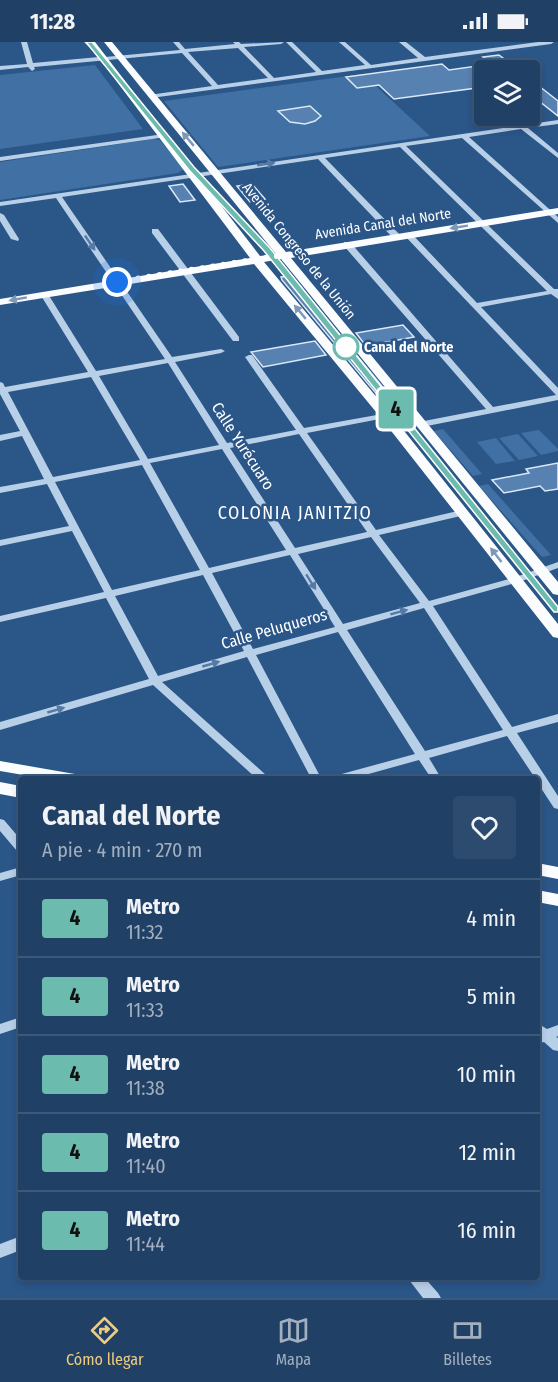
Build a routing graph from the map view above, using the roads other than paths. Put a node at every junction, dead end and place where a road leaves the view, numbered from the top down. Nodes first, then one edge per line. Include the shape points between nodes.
1 (24, 42) edge
2 (87, 42) edge
3 (176, 42) edge
4 (281, 42) edge
5 (290, 42) edge
6 (342, 42) edge
7 (402, 42) edge
8 (551, 42) edge
9 (529, 43) edge
10 (238, 44) edge
11 (471, 47) dead end
12 (115, 48) edge
13 (185, 51) junction
14 (478, 52) junction
15 (99, 59) junction
16 (423, 59) junction
17 (369, 66) junction
18 (31, 67) junction
19 (0, 70) edge
20 (321, 73) junction
21 (272, 79) junction
22 (216, 87) junction
23 (151, 96) junction
24 (558, 122) edge
25 (522, 127) junction
26 (162, 133) junction
27 (464, 136) junction
28 (401, 145) junction
29 (0, 152) edge
30 (558, 156) edge
31 (320, 157) junction
32 (0, 159) edge
33 (216, 172) junction
34 (195, 175) junction
35 (57, 195) junction
36 (0, 204) edge
37 (553, 211) edge
38 (0, 215) edge
39 (558, 221) edge
40 (482, 223) junction
41 (155, 231) dead end
42 (402, 236) junction
43 (15, 239) dead end
44 (347, 244) junction
45 (283, 255) junction
46 (256, 259) junction
47 (187, 271) junction
48 (117, 282) junction
49 (556, 293) edge
50 (44, 294) junction
51 (0, 302) edge
52 (475, 306) junction
53 (236, 339) dead end
54 (221, 351) dead end
55 (249, 357) dead end
56 (170, 360) junction
57 (95, 374) junction
58 (1, 389) edge
59 (558, 393) edge
60 (558, 398) edge
61 (492, 411) junction
62 (385, 415) junction
63 (422, 424) junction
64 (301, 431) junction
65 (24, 433) junction
66 (0, 438) edge
67 (225, 446) junction
68 (144, 462) junction
69 (50, 481) junction
70 (0, 490) edge
71 (462, 513) junction
72 (75, 528) junction
73 (374, 533) junction
74 (0, 543) edge
75 (292, 551) junction
76 (558, 565) edge
77 (541, 570) junction
78 (206, 572) junction
79 (516, 580) junction
80 (558, 591) edge
81 (109, 594) junction
82 (427, 605) junction
83 (0, 619) edge
84 (340, 628) junction
85 (558, 634) edge
86 (250, 653) junction
87 (155, 681) junction
88 (558, 718) edge
89 (0, 726) edge
90 (511, 731) junction
91 (422, 756) junction
92 (0, 766) edge
93 (58, 776) edge
94 (260, 776) edge
95 (315, 776) edge
96 (349, 776) edge
97 (435, 776) edge
98 (540, 776) edge
99 (540, 777) edge
100 (0, 788) edge
101 (18, 791) edge
102 (558, 805) edge
103 (0, 823) edge
104 (18, 844) edge
105 (540, 870) edge
106 (18, 873) edge
107 (558, 873) edge
108 (0, 878) edge
109 (540, 897) edge
110 (558, 900) edge
111 (18, 1023) edge
112 (0, 1029) edge
113 (544, 1033) edge
114 (558, 1046) edge
115 (18, 1244) edge
116 (0, 1251) edge
117 (417, 1280) edge
118 (433, 1298) edge

1 - 18 street
2 - 15 main road
3 - 13 street
4 - 10 street
5 - 20 street
6 - 17 street
7 - 16 street
8 - 9 street
9 - 14 street
10 - 13 street
10 - 21 street
11 - 14 street
12 - 13 street
12 - 15 street
12 - 23 main road, Avenida Congreso de la Unión
13 - 22 street
14 - 16 street
15 - 18 street
15 - 26 main road
16 - 17 street
17 - 20 street
18 - 19 street
20 - 21 street
21 - 22 street
22 - 23 street
33 -> 23 main road, Avenida Congreso de la Unión
24 - 25 street
25 - 27 street
25 - 30 street
26 - 29 street
26 - 32 street
26 - 34 main road
27 - 28 street
27 - 37 street
28 - 31 street
28 - 40 street
33 -> 31 street
31 - 42 street
33 - 34 street
33 - 45 main road, Avenida Congreso de la Unión
34 - 35 street
34 - 46 main road
35 - 36 street
35 -> 48 street, Calle Yurécuaro
37 - 39 street
37 - 40 main road, Avenida Canal del Norte
38 - 43 street
40 -> 42 main road, Avenida Canal del Norte
40 - 49 street
41 - 47 street
42 - 44 main road, Avenida Canal del Norte
42 - 52 street
44 - 45 main road, Avenida Canal del Norte
44 - 61 street
45 - 46 main road, Avenida Canal del Norte
45 - 63 main road, Avenida Congreso de la Unión
46 - 47 main road, Avenida Canal del Norte
62 -> 46 main road
47 - 48 main road, Avenida Canal del Norte
47 - 53 street
48 - 50 main road, Avenida Canal del Norte
48 - 56 street, Calle Yurécuaro
49 - 52 street
50 -> 51 main road, Avenida Canal del Norte
50 - 57 street
52 - 59 street
54 - 56 street
55 - 64 street
56 - 57 street
56 - 67 street, Calle Yurécuaro
57 - 58 street
57 - 68 street
58 - 65 street
60 - 61 street
61 - 63 street
62 - 64 street
62 - 71 main road
63 - 77 main road, Avenida Congreso de la Unión
64 - 67 street
64 - 73 street
65 - 66 street
65 - 69 street
67 - 68 street
67 - 75 street, Calle Yurécuaro
68 - 69 street
68 - 78 street
69 - 70 street
69 - 72 street
71 - 73 street
79 -> 71 main road
72 - 74 street
72 - 81 street
73 - 75 street
73 - 82 street
75 - 78 street
75 -> 84 street, Calle Yurécuaro
76 - 77 street, Calle Peluqueros
77 - 79 street, Calle Peluqueros
77 - 80 main road, Avenida Congreso de la Unión
78 - 81 street
78 - 86 street
79 - 82 street, Calle Peluqueros
79 - 85 main road
81 - 83 street
81 - 87 street
84 -> 82 street, Calle Peluqueros
82 - 90 street
84 - 86 street, Calle Peluqueros
84 - 91 street, Calle Yurécuaro
87 -> 86 street, Calle Peluqueros
86 - 95 street
89 -> 87 street, Calle Peluqueros
87 - 94 street
88 - 90 street
90 - 91 street
90 - 98 street
91 - 96 street
91 - 97 street, Calle Yurécuaro
92 - 93 main road
99 - 102 street
100 - 101 main road
103 - 104 street
105 - 107 main road
106 - 108 street
109 - 110 main road
111 - 112 street
113 - 114 street
115 - 116 street
117 - 118 street

